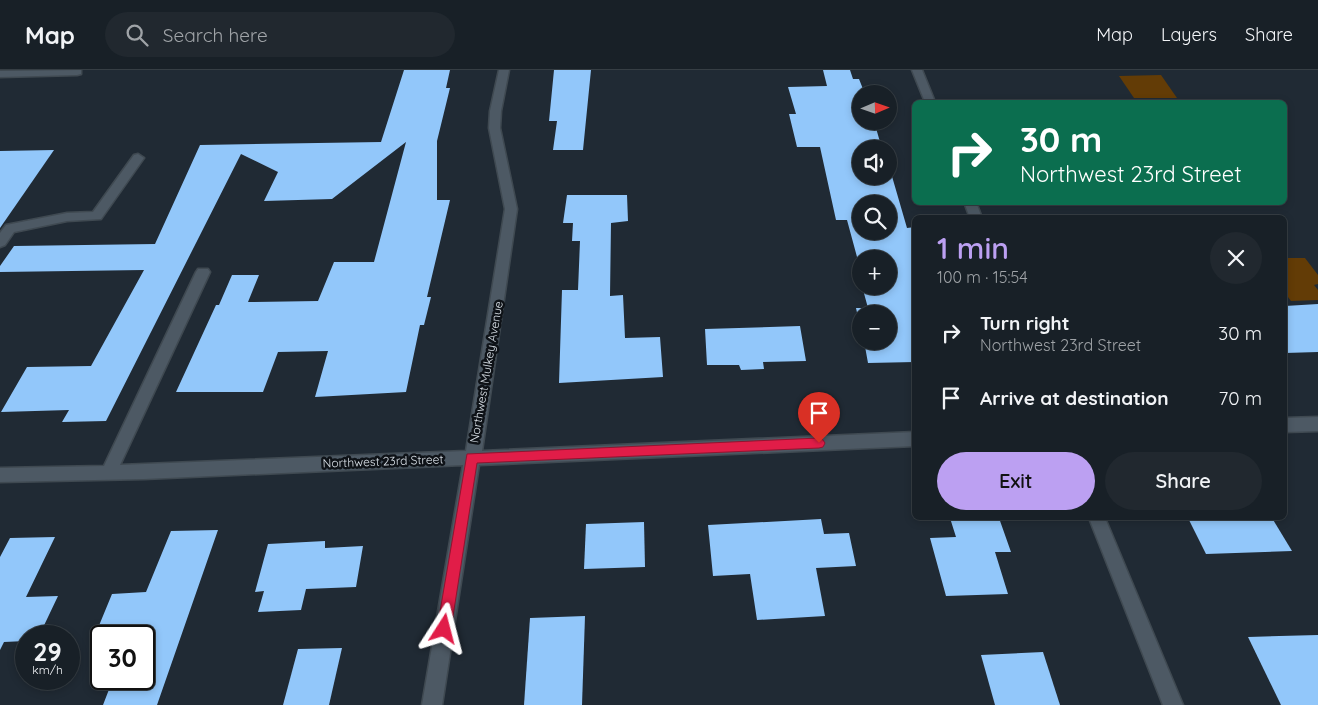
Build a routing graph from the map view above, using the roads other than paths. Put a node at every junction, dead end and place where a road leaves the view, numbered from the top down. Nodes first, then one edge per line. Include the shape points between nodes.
1 (504, 70) edge
2 (917, 70) edge
3 (77, 72) dead end
4 (0, 74) edge
5 (929, 100) edge
6 (138, 158) dead end
7 (0, 242) edge
8 (203, 272) dead end
9 (1318, 424) edge
10 (1287, 425) edge
11 (912, 439) edge
12 (472, 458) junction
13 (109, 472) junction
14 (0, 475) edge
15 (1098, 520) edge
16 (432, 705) edge
17 (1173, 705) edge

1 - 12 street, Northwest Mulkey Avenue via 494,125 511,209
2 - 5 street
3 - 4 street
6 - 7 street via 97,216 10,228
8 - 13 street
9 - 10 street
11 - 12 street, Northwest 23rd Street
12 - 13 street, Northwest 23rd Street
12 - 16 street, Northwest Mulkey Avenue
13 - 14 street, Northwest 23rd Street
15 - 17 street

